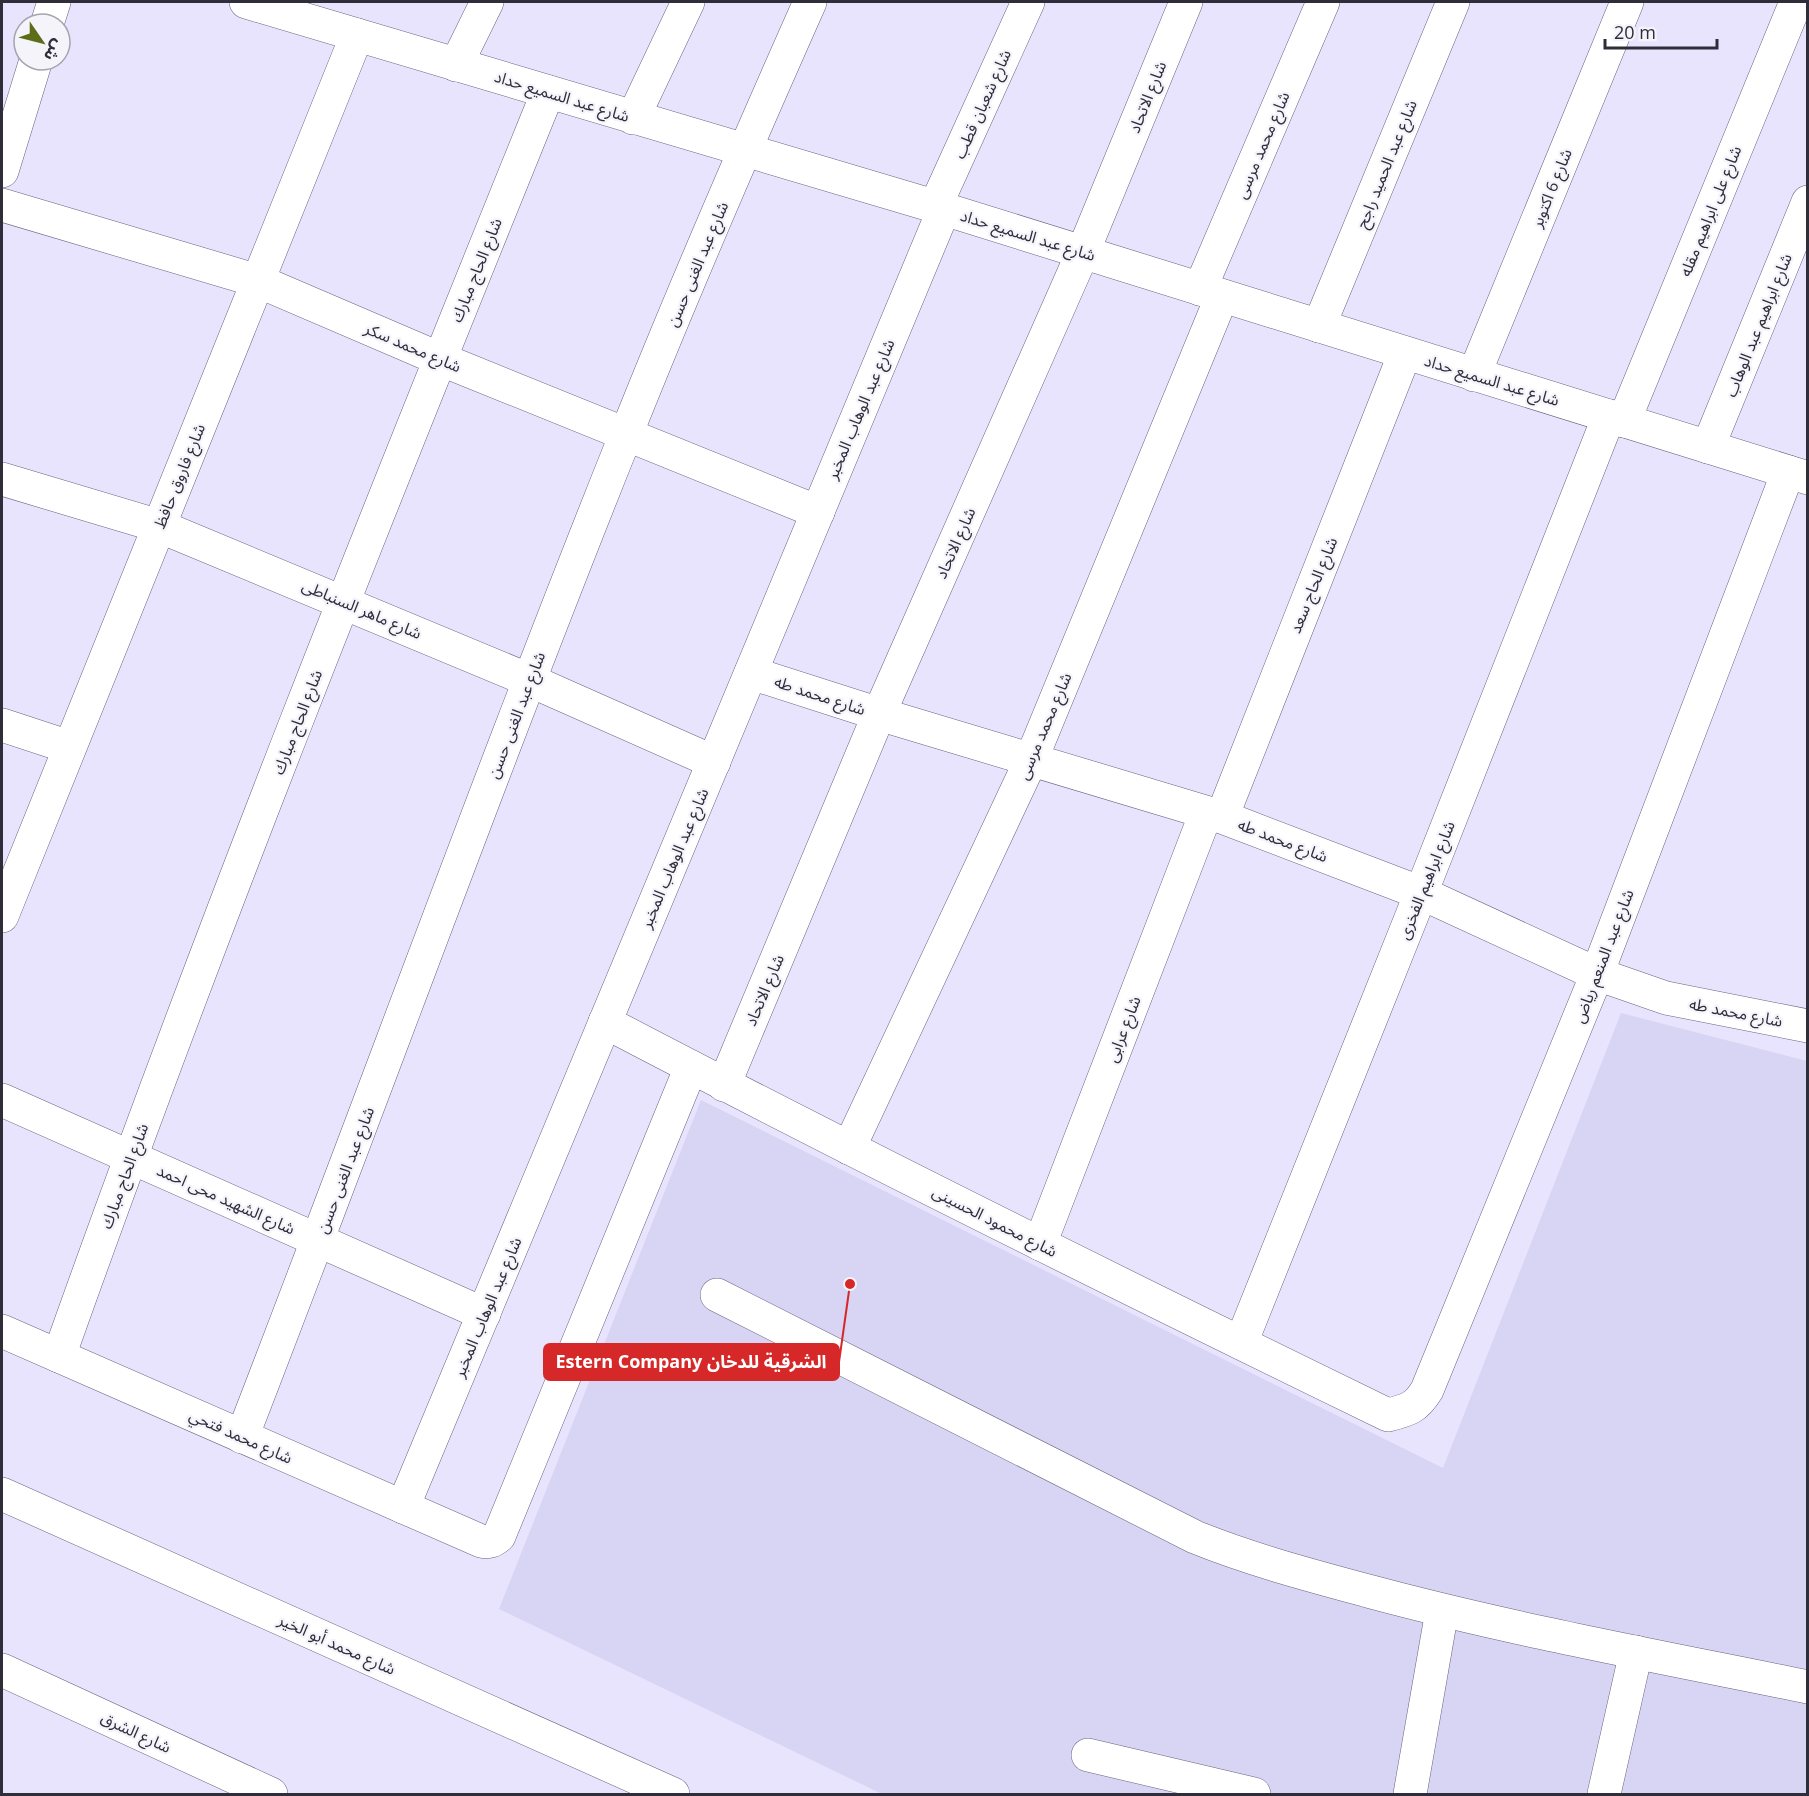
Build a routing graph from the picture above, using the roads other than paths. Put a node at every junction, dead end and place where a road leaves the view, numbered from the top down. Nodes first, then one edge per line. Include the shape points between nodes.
1 (487, 2) edge
2 (688, 2) edge
3 (810, 2) edge
4 (1028, 2) edge
5 (1186, 2) edge
6 (1323, 2) edge
7 (1453, 2) edge
8 (1627, 2) edge
9 (1796, 2) edge
10 (267, 4) edge
11 (357, 35) junction
12 (456, 65) junction
13 (32, 72) edge
14 (548, 92) junction
15 (633, 118) junction
16 (744, 150) junction
17 (2, 171) edge
18 (1808, 202) edge
19 (2, 205) edge
20 (940, 208) junction
21 (1083, 252) junction
22 (258, 281) junction
23 (1211, 292) junction
24 (1319, 326) junction
25 (1405, 353) junction
26 (440, 358) junction
27 (1474, 375) junction
28 (1616, 419) junction
29 (626, 434) junction
30 (1708, 447) junction
31 (1798, 475) edge
32 (2, 479) edge
33 (818, 512) junction
34 (159, 526) junction
35 (344, 601) junction
36 (751, 673) junction
37 (529, 680) junction
38 (879, 714) junction
39 (2, 725) edge
40 (69, 747) junction
41 (1031, 760) junction
42 (714, 762) junction
43 (1214, 815) junction
44 (1421, 893) junction
45 (2, 916) edge
46 (1597, 974) junction
47 (605, 1022) junction
48 (1808, 1026) edge
49 (691, 1067) junction
50 (724, 1085) junction
51 (2, 1100) edge
52 (849, 1148) junction
53 (130, 1157) junction
54 (318, 1240) junction
55 (1040, 1244) junction
56 (717, 1295) dead end
57 (484, 1314) junction
58 (2, 1331) edge
59 (1241, 1343) junction
60 (59, 1356) junction
61 (1388, 1415) joint
62 (242, 1437) junction
63 (2, 1494) edge
64 (403, 1507) junction
65 (1442, 1611) junction
66 (1635, 1652) junction
67 (2, 1670) edge
68 (1808, 1687) edge
69 (1088, 1755) dead end
70 (271, 1794) edge
71 (674, 1794) edge
72 (1254, 1794) edge
73 (1410, 1794) edge
74 (1604, 1794) edge

1 - 12 street
2 - 15 street
3 - 16 street, شارع عبد الغنى حسن
4 - 20 street, شارع شعبان قطب
5 - 21 street, شارع الاتحاد
6 - 23 street, شارع محمد مرسى
7 - 24 street, شارع عبد الحميد راجح
8 - 27 street, شارع 6 اكتوبر
9 - 28 street, شارع على ابراهيم مقله
10 - 11 street, شارع عبد السميع حداد
11 - 12 street, شارع عبد السميع حداد
11 - 22 street, شارع فاروق حافظ
12 - 14 street, شارع عبد السميع حداد
13 - 17 street
14 - 15 street, شارع عبد السميع حداد
14 - 26 street, شارع الحاج مبارك
15 - 16 street, شارع عبد السميع حداد
16 - 20 street, شارع عبد السميع حداد
16 - 29 street, شارع عبد الغنى حسن
18 - 30 street, شارع ابراهيم عبد الوهاب
19 - 22 street, شارع محمد سكر
20 - 21 street, شارع عبد السميع حداد
20 - 33 street, شارع عبد الوهاب المخبر
21 - 23 street, شارع عبد السميع حداد
21 - 38 street, شارع الاتحاد
22 - 26 street, شارع محمد سكر
22 - 34 street, شارع فاروق حافظ
23 - 24 street, شارع عبد السميع حداد
23 - 41 street, شارع محمد مرسى
24 - 25 street, شارع عبد السميع حداد
25 - 27 street, شارع عبد السميع حداد
25 - 43 street, شارع الحاج سعد
26 - 29 street, شارع محمد سكر
26 - 35 street, شارع الحاج مبارك
27 - 28 street, شارع عبد السميع حداد
28 - 30 street, شارع عبد السميع حداد
28 - 44 street, شارع ابراهيم الفخرى
29 - 33 street, شارع محمد سكر
29 - 37 street, شارع عبد الغنى حسن
30 - 31 street, شارع عبد السميع حداد
31 - 46 street, شارع عبد المنعم رياض
32 - 34 street, شارع ماهر السنباطى
33 - 36 street, شارع عبد الوهاب المخبر
34 - 35 street, شارع ماهر السنباطى
34 - 40 street, شارع فاروق حافظ
35 - 37 street, شارع ماهر السنباطى
35 - 53 street, شارع الحاج مبارك
36 - 38 street, شارع محمد طه
36 - 42 street, شارع عبد الوهاب المخبر
37 - 42 street, شارع ماهر السنباطى
37 - 54 street, شارع عبد الغنى حسن
38 - 41 street, شارع محمد طه
38 - 50 street, شارع الاتحاد
39 - 40 street
40 - 45 street, شارع فاروق حافظ
41 - 43 street, شارع محمد طه
41 - 52 street, شارع محمد مرسى
42 - 47 street, شارع عبد الوهاب المخبر
43 - 44 street, شارع محمد طه
43 - 55 street, شارع عرابى
44 - 46 street, شارع محمد طه
44 - 59 street, شارع ابراهيم الفخرى
46 - 48 street, شارع محمد طه via 1666,998
46 - 61 street, شارع عبد المنعم رياض via 1427,1390 1419,1403
47 - 49 street, شارع محمود الحسينى
47 - 57 street, شارع عبد الوهاب المخبر
49 - 50 street, شارع محمود الحسينى
49 - 64 street, شارع محمد فتحي via 499,1536 481,1541
50 - 52 street, شارع محمود الحسينى
51 - 53 street, شارع الشهيد محى احمد
52 - 55 street, شارع محمود الحسينى
53 - 54 street, شارع الشهيد محى احمد
53 - 60 street, شارع الحاج مبارك
54 - 57 street, شارع الشهيد محى احمد
54 - 62 street, شارع عبد الغنى حسن
55 - 59 street, شارع محمود الحسينى
56 - 65 street via 1195,1538 1276,1567
57 - 64 street, شارع عبد الوهاب المخبر
58 - 60 street, شارع محمد فتحي
59 - 61 street, شارع محمود الحسينى
60 - 62 street, شارع محمد فتحي
62 - 64 street, شارع محمد فتحي
63 - 71 street, شارع محمد أبو الخير
65 - 66 street
65 - 73 street
66 - 68 street
66 - 74 street
67 - 70 street, شارع الشرق
69 - 72 street

